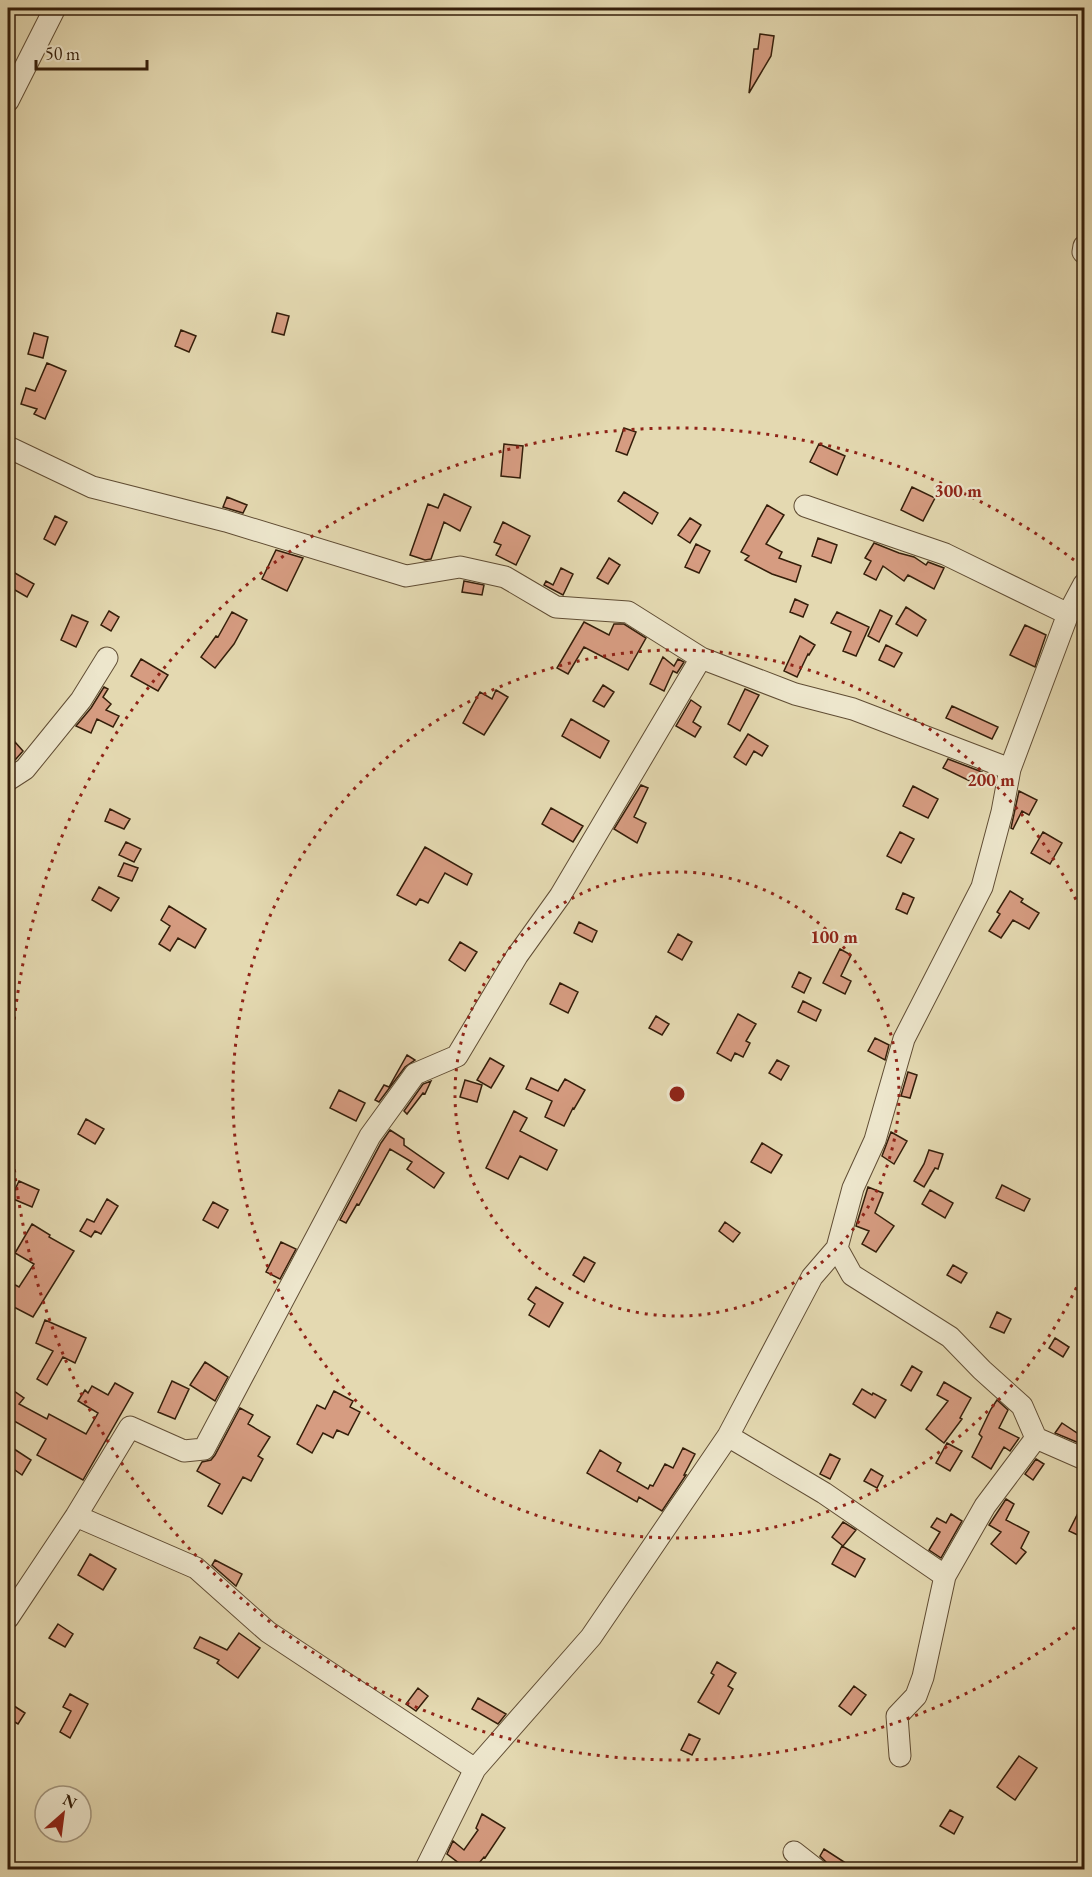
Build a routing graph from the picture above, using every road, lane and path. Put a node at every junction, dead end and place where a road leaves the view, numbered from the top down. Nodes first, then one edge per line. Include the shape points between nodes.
1 (55, 8) edge
2 (8, 101) edge
3 (1084, 246) edge
4 (1084, 253) edge
5 (8, 447) edge
6 (806, 506) dead end
7 (1084, 584) edge
8 (1068, 614) junction
9 (107, 658) dead end
10 (701, 658) junction
11 (1011, 769) junction
12 (8, 780) edge
13 (837, 1248) junction
14 (728, 1436) junction
15 (1036, 1438) junction
16 (1084, 1459) edge
17 (76, 1516) junction
18 (945, 1576) junction
19 (8, 1618) edge
20 (900, 1756) dead end
21 (475, 1769) junction
22 (794, 1852) dead end
23 (425, 1869) edge
24 (817, 1869) edge

1 - 2 street
3 - 4 street
5 - 10 street via 92,487 226,521 405,576 460,567 505,577 556,607 628,612
6 - 8 street via 945,554
7 - 8 street
8 - 11 street
9 - 12 street via 81,700 25,770
10 - 11 street via 795,694 853,709
10 - 17 street via 560,896 518,956 458,1056 415,1074 370,1136 204,1449 184,1451 130,1427
11 - 13 street via 982,887 904,1039 874,1140 853,1188
13 - 14 street via 812,1277
13 - 15 street via 852,1275 950,1337 1022,1406
14 - 18 street via 824,1493
14 - 21 street via 591,1637
15 - 16 street
15 - 18 street via 985,1506
17 - 19 street
17 - 21 street via 196,1568 268,1632
18 - 20 street via 923,1677 916,1696 897,1716
21 - 23 street
22 - 24 street

